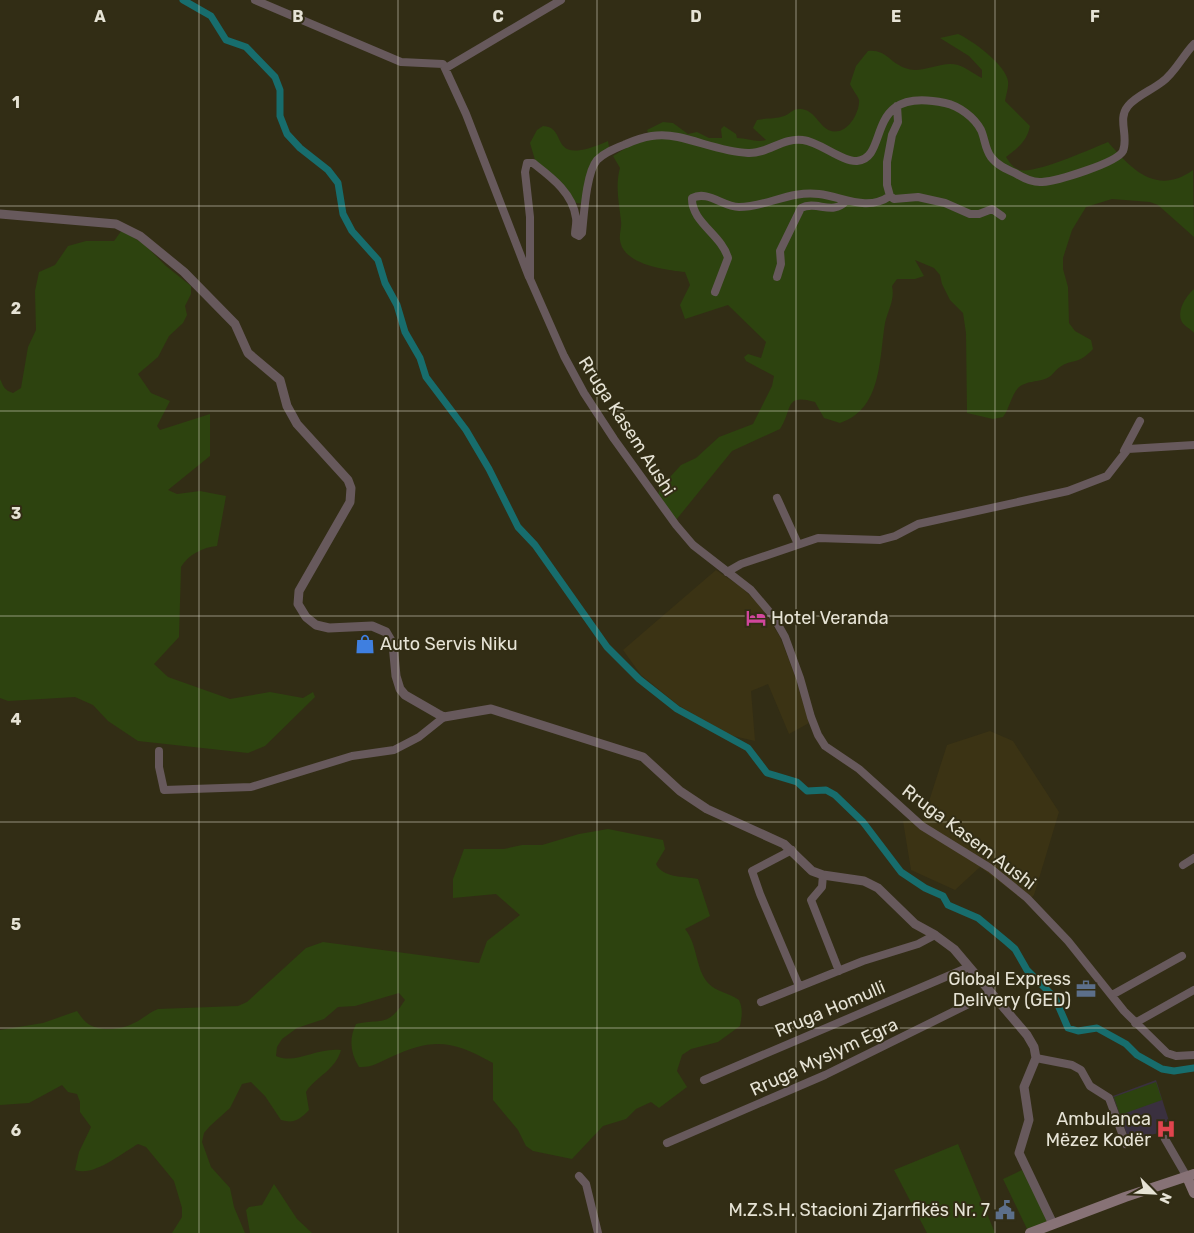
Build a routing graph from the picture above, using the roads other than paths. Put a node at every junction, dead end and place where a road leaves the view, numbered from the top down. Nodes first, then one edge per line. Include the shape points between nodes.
1 (255, 0) edge
2 (561, 0) edge
3 (1194, 44) edge
4 (446, 68) junction
5 (897, 106) junction
6 (890, 196) junction
7 (846, 201) junction
8 (0, 214) edge
9 (1002, 216) dead end
10 (777, 277) dead end
11 (530, 279) junction
12 (715, 292) dead end
13 (1140, 421) dead end
14 (1194, 445) edge
15 (1124, 453) junction
16 (777, 498) dead end
17 (798, 544) junction
18 (727, 572) junction
19 (444, 717) junction
20 (159, 751) dead end
21 (792, 850) junction
22 (1194, 858) edge
23 (1183, 865) dead end
24 (823, 876) junction
25 (935, 935) junction
26 (1182, 956) dead end
27 (969, 967) junction
28 (839, 971) junction
29 (800, 986) junction
30 (1194, 990) edge
31 (991, 993) junction
32 (1112, 995) junction
33 (761, 1002) dead end
34 (1135, 1023) junction
35 (1194, 1055) edge
36 (1036, 1058) junction
37 (704, 1080) dead end
38 (1166, 1139) dead end
39 (667, 1143) dead end
40 (1126, 1144) dead end
41 (1190, 1175) edge
42 (579, 1176) dead end
43 (1194, 1193) edge
44 (1053, 1224) junction
45 (598, 1233) edge
46 (1030, 1233) edge

1 - 4 street via 401,62 435,62
2 - 4 street
3 - 5 street via 1164,81 1126,108 1124,144 1118,156 1041,182 1028,180 998,165 986,150 981,130 962,110 929,100
4 - 11 street
5 - 6 street via 898,122 887,162
5 - 11 street, Rruga Kasem Aushi via 886,116 874,150 859,161 803,140 790,140 759,153 745,153 678,137 644,136 596,161 579,236 575,234 574,205 565,191 533,162 526,163
6 - 7 street via 862,204
6 - 9 street via 936,201 970,214 992,209
7 - 10 street via 836,208 809,205 801,208 780,251
7 - 12 street via 820,194 797,195 740,207 705,196 692,198 692,207 720,242 728,258
8 - 19 street via 107,222 129,230 184,272 232,320 248,353 280,380 287,406 297,424 343,472 351,488 350,502 299,591 298,604 310,622 322,627 365,626 386,632 393,644 400,689
11 - 18 street, Rruga Kasem Aushi via 564,356 614,439 676,525 694,545
13 - 15 street
14 - 15 street via 1134,448
15 - 17 street via 1107,476 1068,491 918,524 880,540 818,538
16 - 17 street
17 - 18 street
18 - 32 street, Rruga Kasem Aushi via 751,590 776,621 800,678 818,735 825,746 859,769 922,826 990,868 1027,898
19 - 20 street via 419,737 394,750 352,756 251,787 164,790
19 - 21 street via 491,709 643,757 680,791 707,809
21 - 24 street via 808,867
21 - 29 street via 752,871
22 - 23 street
24 - 25 street via 872,884 915,924
24 - 28 street via 822,887 811,900
25 - 27 street via 954,949
25 - 28 street
26 - 32 street
27 - 31 street
27 - 37 street, Rruga Homulli
28 - 29 street
29 - 33 street
30 - 34 street
31 - 36 street via 1031,1041
31 - 39 street, Rruga Myslym Egra via 825,1075
32 - 34 street, Rruga Kasem Aushi
34 - 35 street, Rruga Kasem Aushi via 1168,1053
36 - 40 street via 1072,1065 1081,1070 1090,1086 1109,1098
36 - 44 street via 1024,1087 1029,1120 1019,1153
38 - 41 street
41 - 43 main road
41 - 44 main road
42 - 45 street via 586,1184
44 - 46 main road

